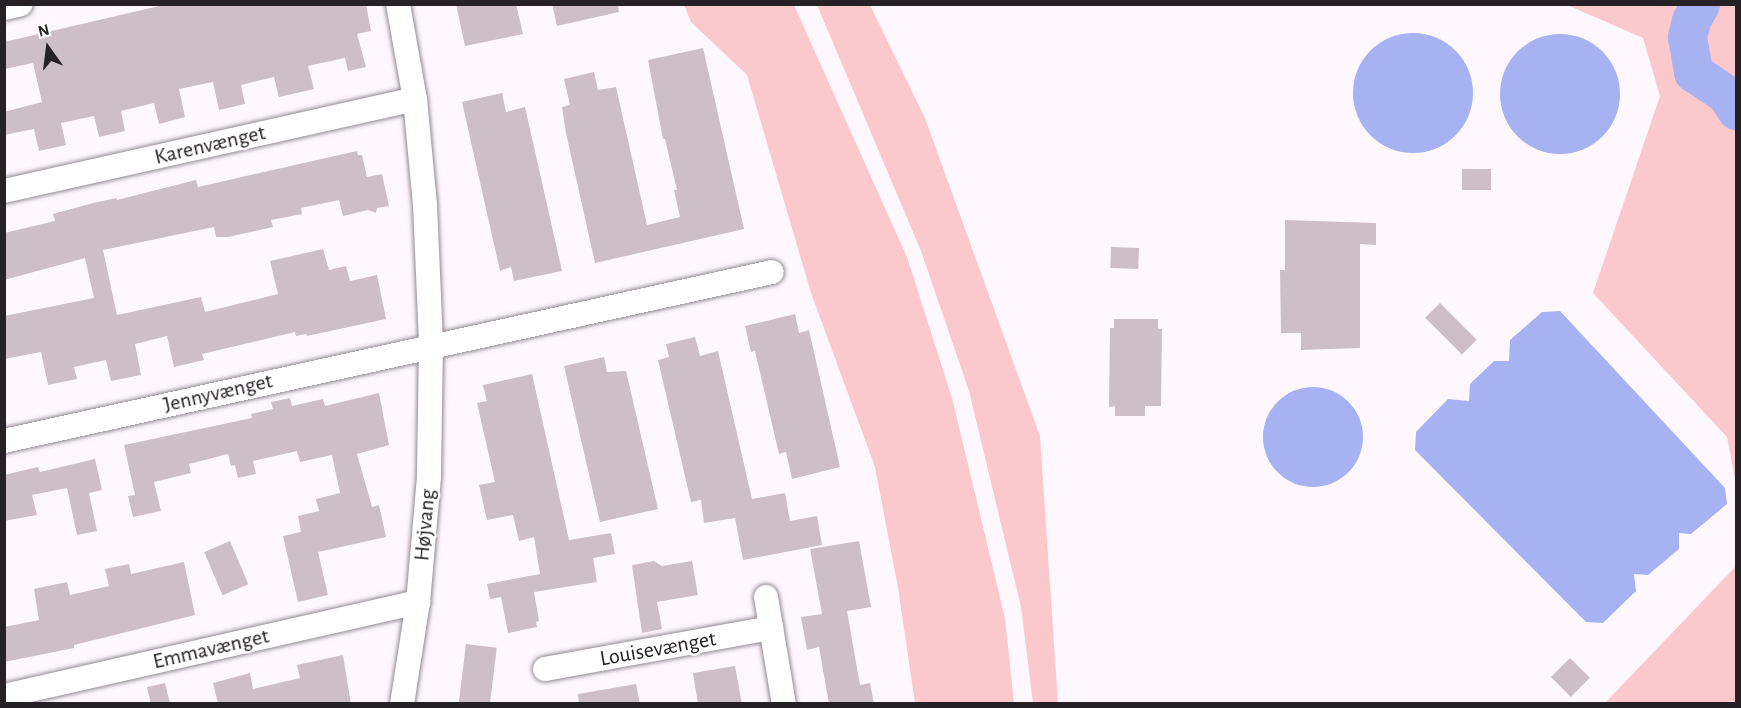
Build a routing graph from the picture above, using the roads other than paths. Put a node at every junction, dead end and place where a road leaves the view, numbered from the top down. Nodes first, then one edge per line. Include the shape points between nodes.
1 (21, 4) edge
2 (398, 4) edge
3 (4, 8) edge
4 (415, 99) junction
5 (4, 191) edge
6 (772, 272) dead end
7 (431, 345) junction
8 (4, 441) edge
9 (766, 597) dead end
10 (418, 602) junction
11 (771, 628) junction
12 (545, 669) dead end
13 (4, 696) edge
14 (402, 704) edge
15 (784, 704) edge

1 - 3 street
2 - 4 street, Højvang
4 - 5 street, Karenvænget
4 - 7 street, Højvang via 425,204
6 - 7 street
7 - 8 street, Jennyvænget
7 - 10 street, Højvang via 429,477
9 - 11 street
10 - 13 street, Emmavænget
10 - 14 street, Højvang
11 - 12 street, Louisevænget
11 - 15 street

